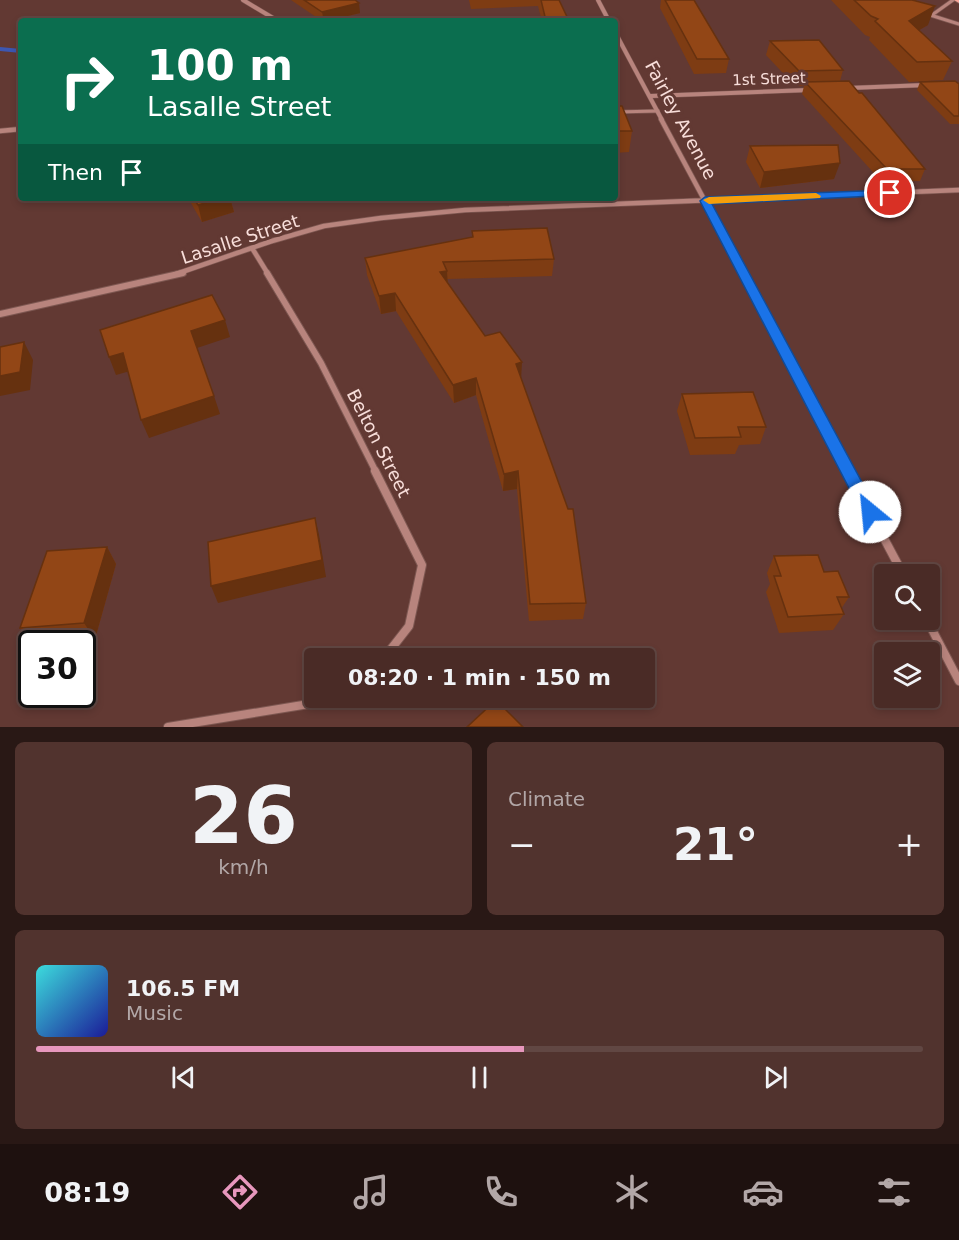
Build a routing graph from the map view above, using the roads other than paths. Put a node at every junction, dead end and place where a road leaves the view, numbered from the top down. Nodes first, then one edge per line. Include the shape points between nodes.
1 (243, 0) edge
2 (598, 0) edge
3 (956, 0) edge
4 (921, 12) edge
5 (932, 15) junction
6 (273, 18) edge
7 (607, 18) edge
8 (959, 24) edge
9 (618, 37) edge
10 (935, 85) edge
11 (840, 89) edge
12 (817, 90) edge
13 (651, 96) junction
14 (658, 111) junction
15 (618, 112) edge
16 (18, 129) edge
17 (0, 131) edge
18 (959, 190) edge
19 (705, 201) junction
20 (252, 248) junction
21 (0, 314) edge
22 (898, 564) edge
23 (932, 630) edge
24 (392, 648) edge
25 (958, 678) edge
26 (304, 704) edge
27 (168, 727) edge

1 - 6 street
2 - 7 street
3 - 5 lane
4 - 5 lane
5 - 8 lane
9 - 13 street, Fairley Avenue
10 - 11 street
12 - 13 street, 1st Street
13 - 14 street, Fairley Avenue
14 - 15 lane
14 - 19 street, Fairley Avenue
16 - 17 street
18 - 19 street, Lasalle Street
19 - 20 street, Lasalle Street via 465,210 381,218 324,226
19 - 22 street, Fairley Avenue
20 - 21 street, Lasalle Street via 190,271
20 - 24 street, Belton Street via 321,363 422,565 409,626
23 - 25 street
26 - 27 street

